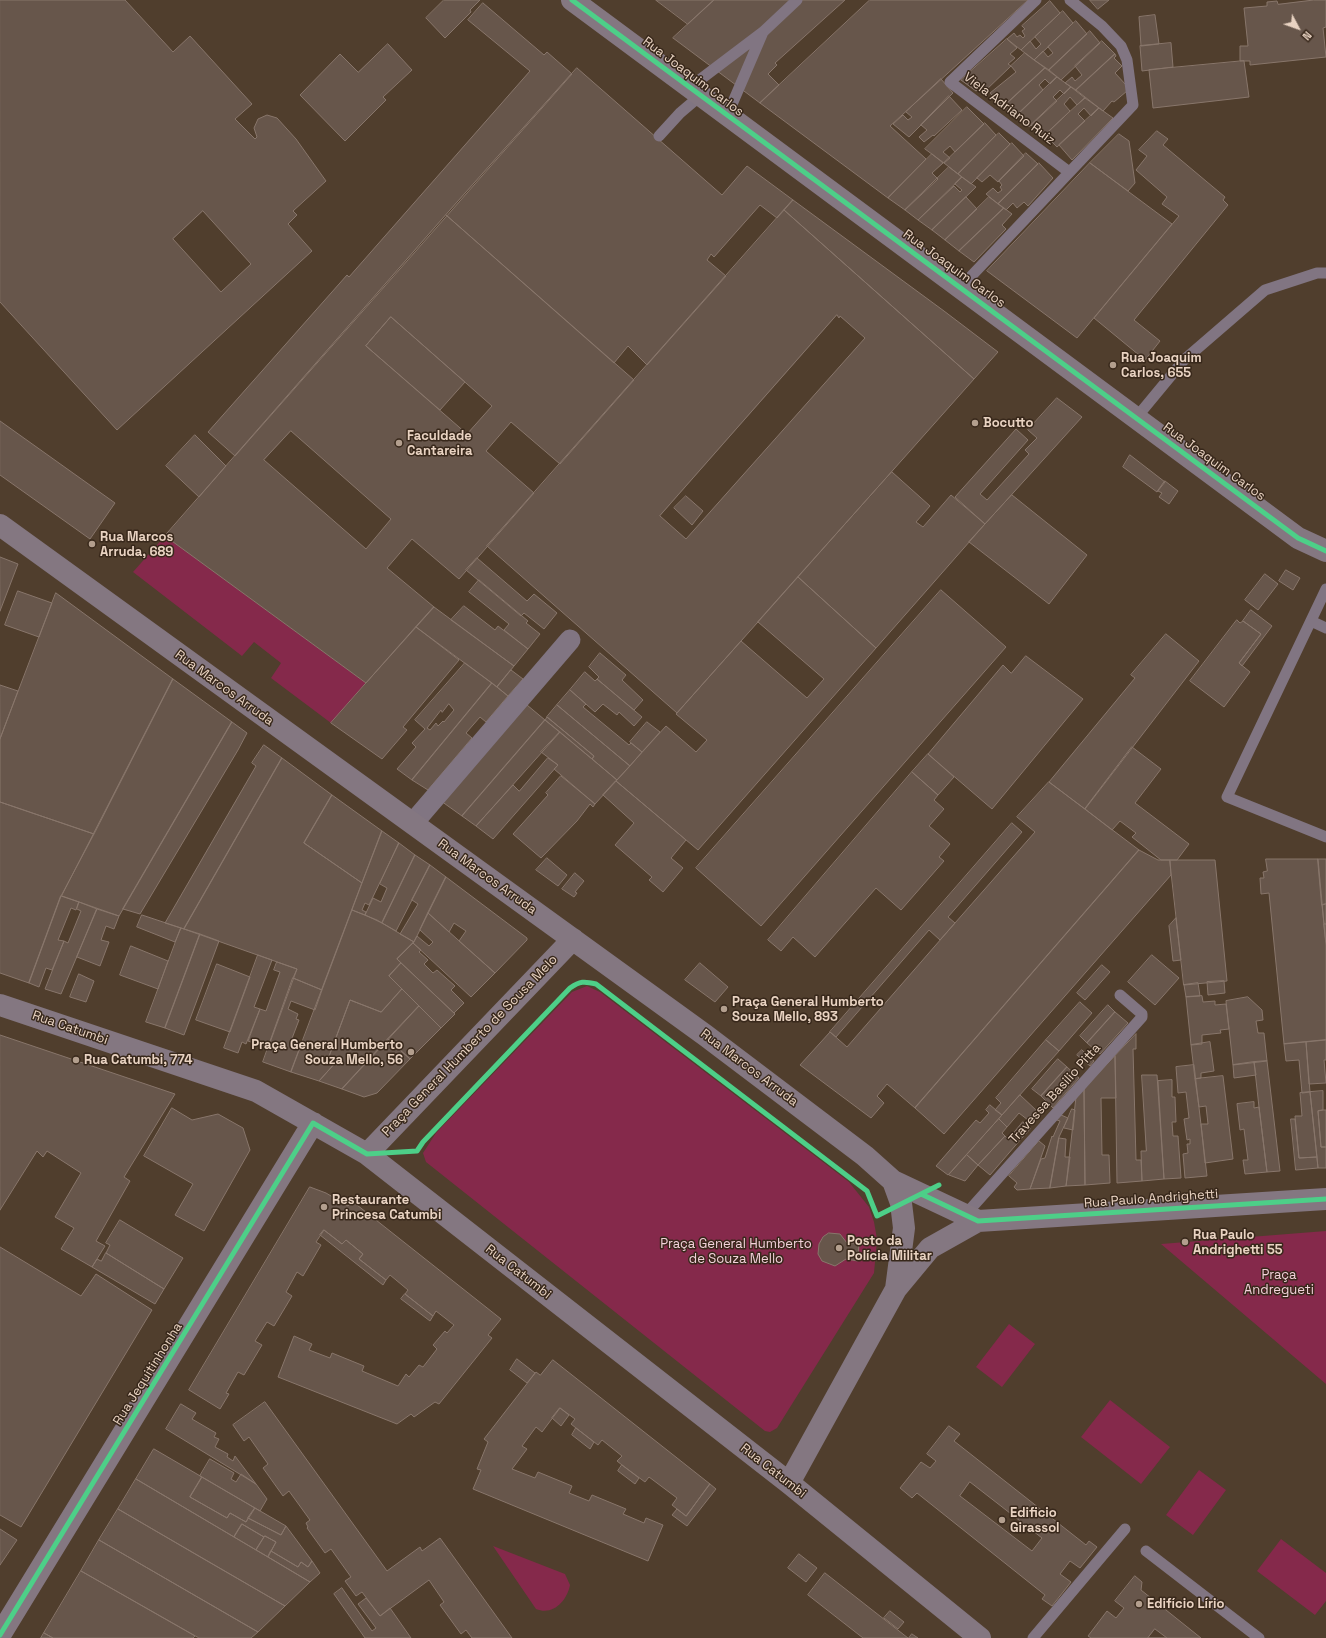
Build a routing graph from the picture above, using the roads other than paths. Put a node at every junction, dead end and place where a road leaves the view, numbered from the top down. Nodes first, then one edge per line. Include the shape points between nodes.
1 (572, 0) edge
2 (797, 0) edge
3 (1036, 0) edge
4 (1070, 0) edge
5 (763, 32) junction
6 (695, 92) junction
7 (727, 116) junction
8 (659, 136) dead end
9 (1070, 172) junction
10 (1326, 273) edge
11 (960, 288) junction
12 (1136, 418) junction
13 (0, 525) edge
14 (1326, 551) edge
15 (1326, 589) edge
16 (1311, 621) junction
17 (1326, 628) edge
18 (570, 640) dead end
19 (413, 823) junction
20 (1326, 837) edge
21 (573, 939) junction
22 (1120, 995) dead end
23 (0, 1004) edge
24 (313, 1123) junction
25 (367, 1154) junction
26 (893, 1181) junction
27 (1326, 1199) edge
28 (972, 1218) junction
29 (896, 1290) junction
30 (789, 1483) junction
31 (1125, 1529) dead end
32 (1146, 1551) dead end
33 (0, 1635) edge
34 (980, 1638) edge
35 (1033, 1638) edge
36 (1259, 1638) edge

1 - 6 main road, Rua Joaquim Carlos
2 - 5 lane
3 - 9 lane, Viela Adriano Ruiz via 950,82
4 - 9 lane via 1102,26 1120,46 1127,60 1134,102 1132,108
5 - 6 lane
5 - 7 lane
6 - 7 main road, Rua Joaquim Carlos
6 - 8 lane
7 - 11 main road, Rua Joaquim Carlos
9 - 11 lane
10 - 12 lane via 1317,273 1265,290 1184,360
11 - 12 main road, Rua Joaquim Carlos
12 - 14 main road, Rua Joaquim Carlos via 1298,538
13 - 19 main road, Rua Marcos Arruda
15 - 16 lane
16 - 17 lane
16 - 20 lane via 1227,797
18 - 19 street
19 - 21 main road, Rua Marcos Arruda
21 - 25 main road, Praça General Humberto de Sousa Melo
21 - 26 main road, Rua Marcos Arruda via 865,1156
22 - 28 lane, Travessa Basilio Pitta via 1142,1014 1142,1017
23 - 24 main road, Rua Catumbi via 256,1091
24 - 25 main road, Rua Catumbi
24 - 33 main road, Rua Jequitinhonha
25 - 30 main road, Rua Catumbi
26 - 28 main road, Rua Marcos Arruda
26 - 29 main road via 901,1203 904,1228
27 - 28 main road, Rua Paulo Andrighetti
28 - 29 main road via 930,1248
29 - 30 main road
30 - 34 main road, Rua Catumbi
31 - 35 lane
32 - 36 lane

